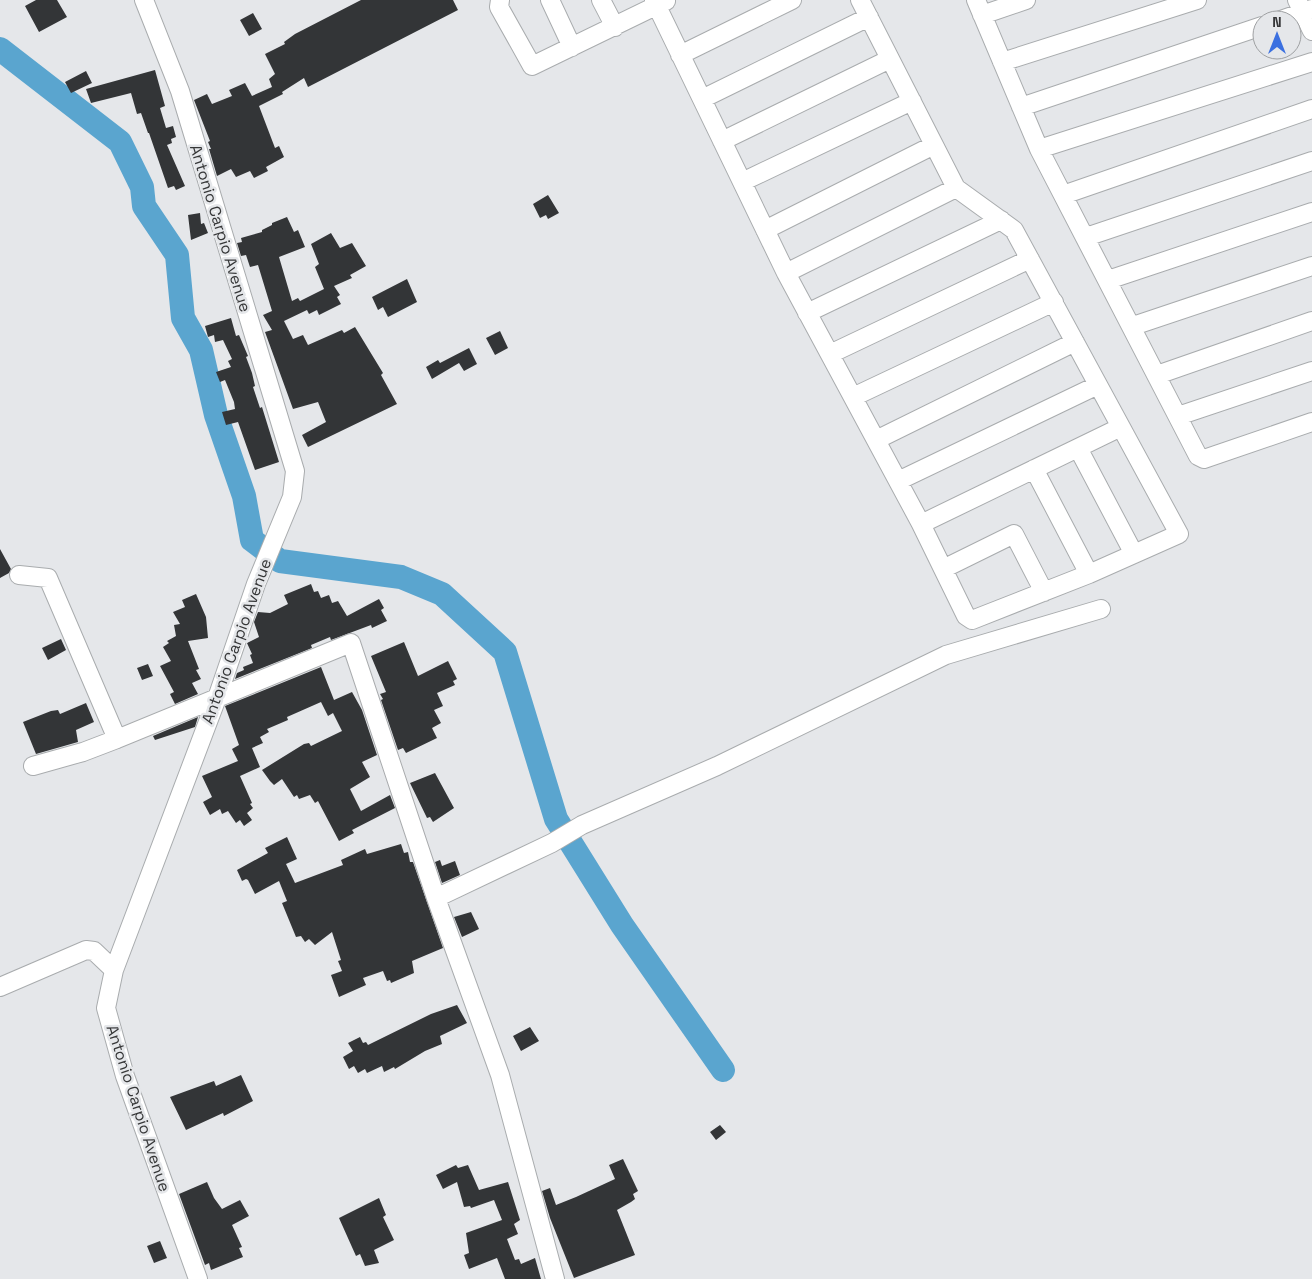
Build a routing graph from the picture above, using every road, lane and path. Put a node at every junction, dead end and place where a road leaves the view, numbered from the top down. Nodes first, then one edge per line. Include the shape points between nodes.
1 (144, 0) edge
2 (500, 0) edge
3 (550, 0) edge
4 (601, 0) edge
5 (792, 0) edge
6 (860, 0) edge
7 (1026, 0) edge
8 (1196, 0) edge
9 (659, 2) edge
10 (979, 7) edge
11 (1304, 7) edge
12 (869, 17) junction
13 (615, 27) junction
14 (1252, 29) edge
15 (1312, 31) edge
16 (572, 47) junction
17 (680, 54) junction
18 (890, 59) junction
19 (1002, 62) junction
20 (1312, 62) edge
21 (702, 99) junction
22 (912, 101) junction
23 (1021, 107) junction
24 (1312, 109) edge
25 (722, 141) junction
26 (934, 145) junction
27 (1039, 149) junction
28 (1312, 161) edge
29 (742, 182) junction
30 (956, 188) junction
31 (1063, 195) junction
32 (1312, 212) edge
33 (1001, 220) junction
34 (765, 230) junction
35 (1086, 237) junction
36 (1030, 259) junction
37 (1312, 266) edge
38 (786, 273) junction
39 (1108, 280) junction
40 (1054, 302) junction
41 (808, 313) junction
42 (1312, 321) edge
43 (1133, 326) junction
44 (1075, 342) junction
45 (830, 354) junction
46 (1312, 371) edge
47 (1157, 375) junction
48 (1098, 385) junction
49 (853, 397) junction
50 (1178, 416) junction
51 (1312, 422) edge
52 (1121, 427) junction
53 (876, 440) junction
54 (1078, 448) junction
55 (1034, 470) junction
56 (898, 481) junction
57 (921, 524) junction
58 (1134, 554) junction
59 (943, 569) junction
60 (1090, 574) junction
61 (19, 576) dead end
62 (1044, 592) junction
63 (1101, 609) dead end
64 (216, 698) junction
65 (117, 739) junction
66 (33, 766) dead end
67 (436, 898) junction
68 (114, 970) junction
69 (0, 987) edge
70 (198, 1279) edge
71 (555, 1279) edge

1 - 64 street, Antonio Carpio Avenue via 180,90 295,471 292,497 256,584
2 - 16 street via 498,7 532,66
3 - 16 street
4 - 13 street
5 - 17 street
6 - 12 street
7 - 10 street
8 - 19 street
9 - 13 street
9 - 17 street
10 - 19 street
11 - 15 street
12 - 18 street
12 - 21 street
13 - 16 street
14 - 23 street
17 - 21 street
18 - 22 street
18 - 25 street
19 - 23 street
20 - 27 street
21 - 25 street
22 - 26 street
22 - 29 street
23 - 27 street
24 - 31 street
25 - 29 street
26 - 30 street
26 - 34 street
27 - 31 street
28 - 35 street
29 - 34 street
30 - 33 street
30 - 38 street
31 - 35 street
32 - 39 street
33 - 36 street via 1014,230
33 - 41 street
34 - 38 street
35 - 39 street
36 - 40 street
36 - 45 street
37 - 43 street
38 - 41 street
39 - 43 street
40 - 44 street
40 - 49 street
41 - 45 street
42 - 47 street
43 - 47 street
44 - 48 street
44 - 53 street
45 - 49 street
46 - 50 street
47 - 50 street
48 - 52 street
48 - 56 street
49 - 53 street
50 - 51 street via 1198,456 1204,459
52 - 54 street
52 - 58 street via 1179,534
53 - 56 street
54 - 55 street
54 - 58 street
55 - 57 street
55 - 60 street
56 - 57 street
57 - 59 street
58 - 60 street
59 - 62 street via 966,616 972,620
59 - 62 street via 1014,534
60 - 62 street
61 - 65 street via 48,578
63 - 67 street via 946,655 717,766 582,825 552,843
64 - 65 street
64 - 67 street via 351,643
64 - 68 street, Antonio Carpio Avenue
65 - 66 street
67 - 71 street via 500,1075
68 - 69 street via 94,951 86,950
68 - 70 street, Antonio Carpio Avenue via 106,1008 120,1059

